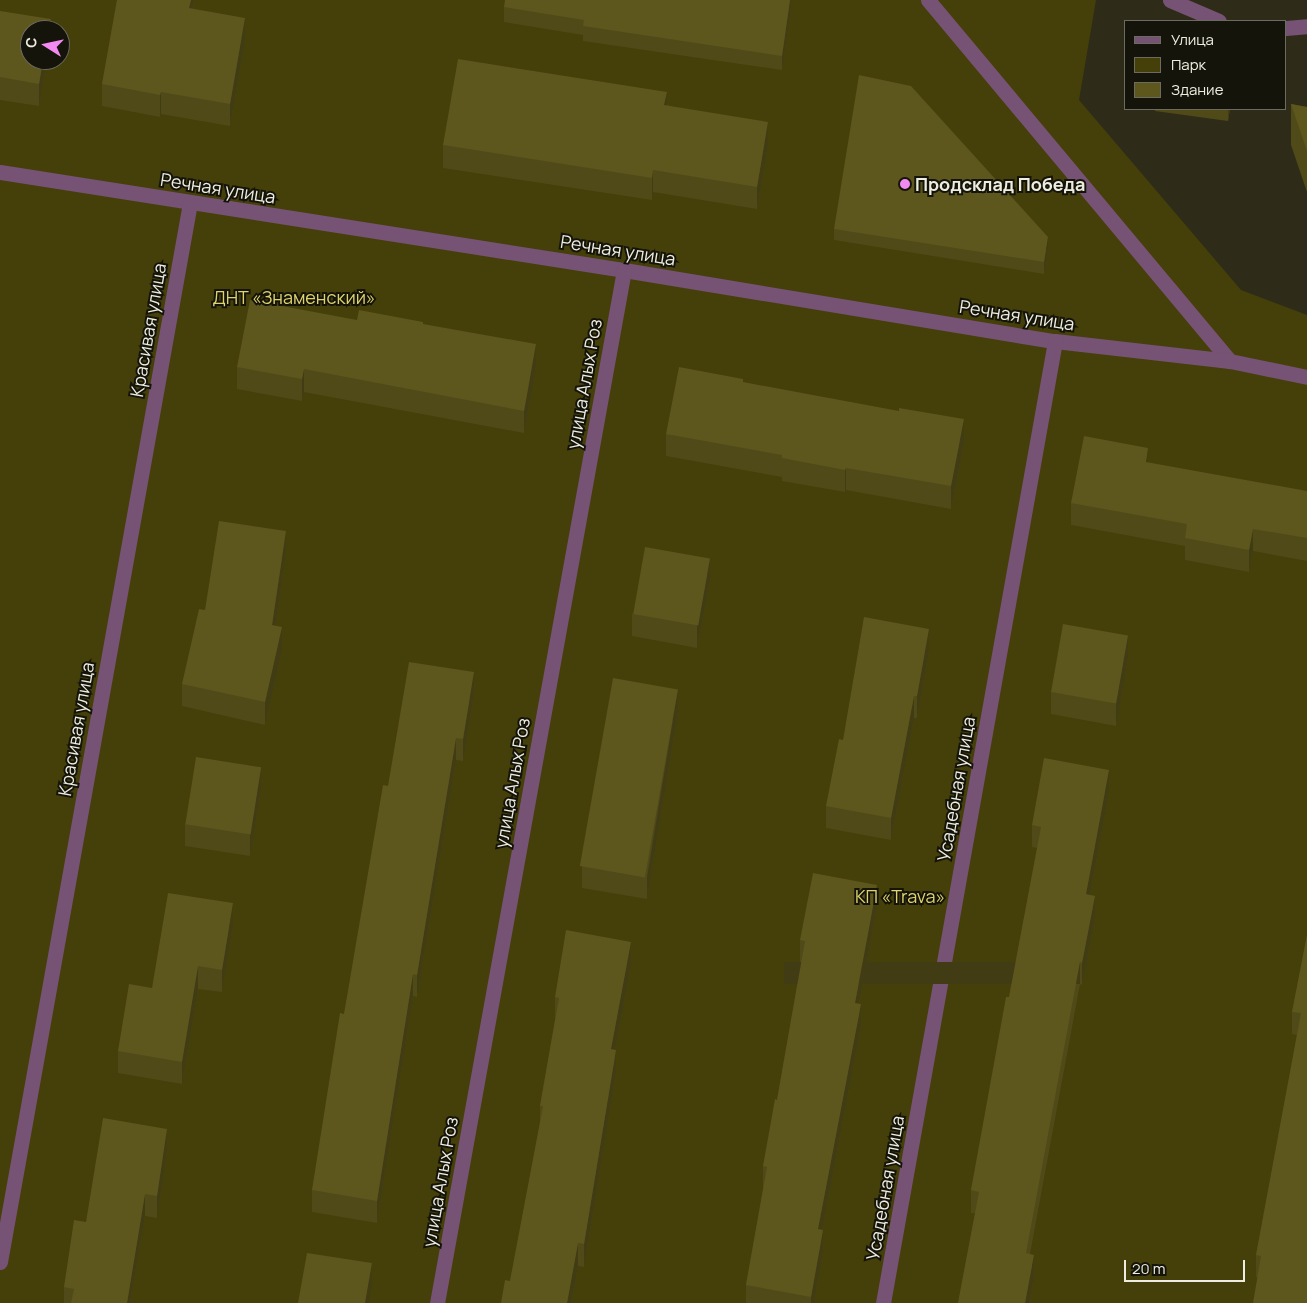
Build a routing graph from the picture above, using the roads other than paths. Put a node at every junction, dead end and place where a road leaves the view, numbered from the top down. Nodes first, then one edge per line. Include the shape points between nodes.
1 (928, 0) edge
2 (1170, 0) edge
3 (1217, 20) edge
4 (1307, 26) edge
5 (1287, 28) edge
6 (0, 172) edge
7 (190, 203) junction
8 (624, 270) junction
9 (1055, 341) junction
10 (1230, 361) junction
11 (1307, 377) edge
12 (0, 1262) edge
13 (437, 1303) edge
14 (883, 1303) edge

1 - 10 street
2 - 3 street
4 - 5 street
6 - 7 street, Речная улица
7 - 8 street, Речная улица
7 - 12 street, Красивая улица
8 - 9 street, Речная улица
8 - 13 street, улица Алых Роз
9 - 10 street, Речная улица
9 - 14 street, Усадебная улица
10 - 11 street, Речная улица

